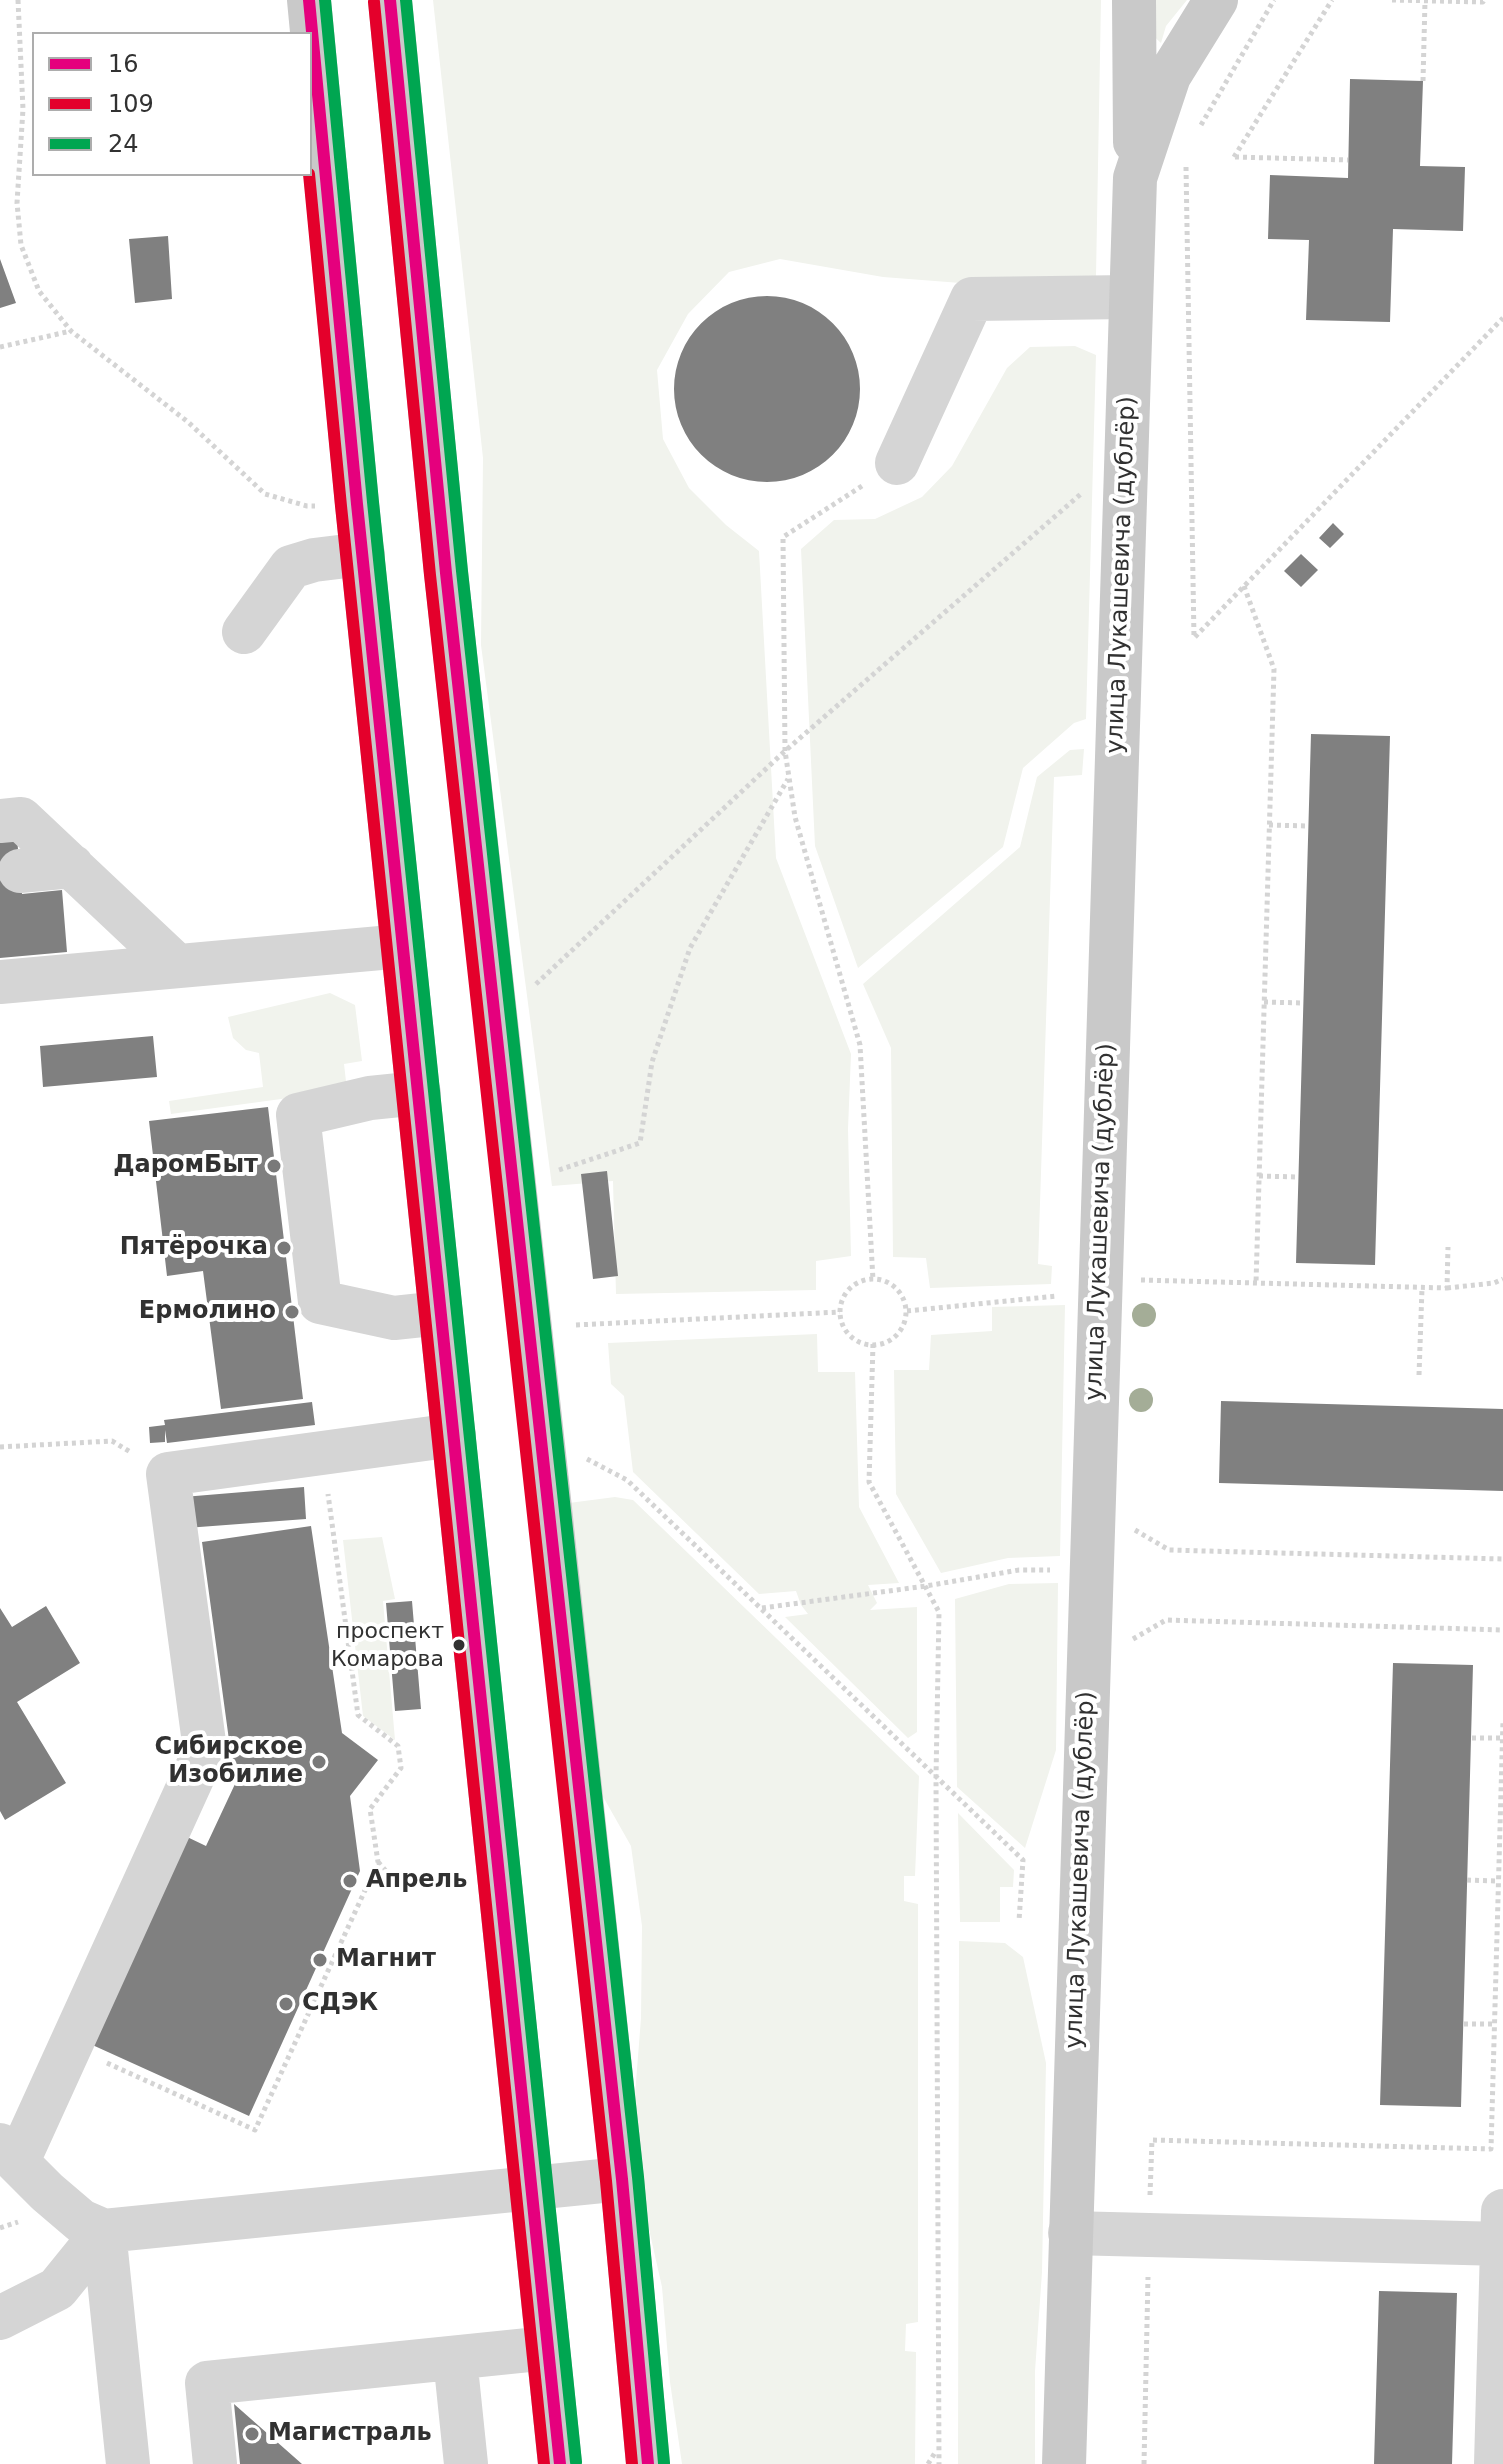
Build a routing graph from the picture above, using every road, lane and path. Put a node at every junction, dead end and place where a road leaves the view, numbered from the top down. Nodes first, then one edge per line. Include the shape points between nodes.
1 (18, 0) edge
2 (309, 0) edge
3 (390, 0) edge
4 (1134, 0) edge
5 (1216, 0) edge
6 (1274, 0) edge
7 (1332, 0) edge
8 (1392, 0) edge
9 (1484, 0) edge
10 (1425, 1) edge
11 (1423, 81) dead end
12 (1193, 138) dead end
13 (1185, 152) dead end
14 (1348, 160) dead end
15 (1135, 178) junction
16 (1130, 297) junction
17 (1503, 318) edge
18 (71, 331) junction
19 (0, 347) edge
20 (1125, 457) junction
21 (897, 463) joint
22 (357, 504) junction
23 (363, 554) junction
24 (1244, 586) junction
25 (244, 632) dead end
26 (785, 751) junction
27 (788, 779) junction
28 (0, 821) edge
29 (1269, 825) junction
30 (1308, 826) dead end
31 (72, 866) junction
32 (20, 871) dead end
33 (403, 946) junction
34 (177, 966) junction
35 (0, 982) edge
36 (530, 990) dead end
37 (1264, 1002) junction
38 (1303, 1003) dead end
39 (419, 1093) junction
40 (559, 1170) dead end
41 (1259, 1176) junction
42 (1298, 1177) dead end
43 (1448, 1247) dead end
44 (1503, 1279) edge
45 (873, 1280) junction
46 (1256, 1283) junction
47 (1115, 1286) junction
48 (1422, 1288) junction
49 (1447, 1288) junction
50 (907, 1311) junction
51 (840, 1312) junction
52 (441, 1313) junction
53 (576, 1325) dead end
54 (873, 1344) junction
55 (1419, 1375) dead end
56 (454, 1435) junction
57 (0, 1447) edge
58 (323, 1453) junction
59 (585, 1458) dead end
60 (168, 1474) junction
61 (1169, 1550) dead end
62 (1503, 1559) edge
63 (1090, 1569) junction
64 (926, 1586) junction
65 (761, 1608) junction
66 (1166, 1620) dead end
67 (1503, 1630) edge
68 (1503, 1721) edge
69 (1472, 1738) dead end
70 (1502, 1738) edge
71 (936, 1777) junction
72 (378, 1862) junction
73 (1467, 1880) dead end
74 (1498, 1881) junction
75 (399, 1886) dead end
76 (1019, 1921) dead end
77 (1464, 2024) dead end
78 (1495, 2024) junction
79 (70, 2046) junction
80 (9, 2153) edge
81 (622, 2179) junction
82 (530, 2189) junction
83 (1503, 2211) edge
84 (104, 2231) junction
85 (1070, 2233) junction
86 (1149, 2235) junction
87 (1502, 2244) edge
88 (0, 2318) edge
89 (548, 2348) junction
90 (455, 2358) junction
91 (937, 2450) junction
92 (128, 2464) edge
93 (215, 2464) edge
94 (466, 2464) edge
95 (560, 2464) edge
96 (648, 2464) edge
97 (928, 2464) edge
98 (939, 2464) edge
99 (1064, 2464) edge
100 (1144, 2464) edge
101 (1496, 2464) edge

1 - 18 path via 21,245 39,291
2 - 22 main road
3 - 81 main road via 448,588
4 - 15 main road
5 - 15 main road, улица Лукашевича (дублёр) via 1169,76
6 - 12 path
7 - 14 path via 1234,157
8 - 10 path
9 - 10 path
10 - 11 path
13 - 24 path via 1194,638
15 - 16 main road, улица Лукашевича (дублёр)
16 - 20 main road, улица Лукашевича (дублёр)
16 - 21 street via 972,299
17 - 24 path
18 - 19 path
18 - 22 path via 188,422 265,494 307,506
20 - 26 path
20 - 47 main road, улица Лукашевича (дублёр)
21 - 26 path via 783,537
22 - 23 main road
23 - 25 street via 291,567
23 - 33 main road
24 - 29 path via 1274,669
26 - 27 path
26 - 36 path
27 - 40 path via 690,948 652,1062 640,1143
27 - 45 path via 860,1045
28 - 31 street via 21,819
29 - 30 path
29 - 37 path
31 - 32 street
31 - 34 street
33 - 34 street
33 - 39 main road
34 - 35 street
37 - 38 path
37 - 41 path
39 - 52 main road
39 - 52 street via 298,1115 320,1302 394,1318
41 - 42 path
41 - 46 path
43 - 49 path
44 - 49 path
45 - 50 path via 894,1286
45 - 51 path via 853,1286
46 - 47 path
46 - 48 path
47 - 50 path
47 - 63 main road, улица Лукашевича (дублёр)
48 - 49 path
48 - 55 path
50 - 54 path via 894,1337
51 - 53 path
51 - 54 path via 853,1338
52 - 56 main road
54 - 64 path via 869,1482
56 - 58 street
56 - 82 main road
57 - 60 path via 112,1441
58 - 60 street
58 - 72 path via 358,1715 398,1746 401,1768 370,1809
59 - 65 path via 627,1480
60 - 79 street via 205,1750
61 - 62 path
63 - 64 path via 1019,1570
63 - 85 main road, улица Лукашевича (дублёр)
64 - 65 path
64 - 71 path via 939,1612
65 - 71 path
66 - 67 path
68 - 70 path
69 - 70 path
70 - 74 path
71 - 76 path via 1023,1860
71 - 91 path
72 - 75 path
72 - 79 path via 255,2130
73 - 74 path
74 - 78 path
77 - 78 path
78 - 86 path via 1491,2149 1152,2140
79 - 80 street
80 - 84 street via 81,2221
81 - 82 street
81 - 96 main road
82 - 84 street
82 - 89 main road
83 - 87 street
84 - 88 street via 57,2289
84 - 92 street
85 - 86 street
85 - 99 main road, улица Лукашевича (дублёр)
86 - 87 street
86 - 100 path
87 - 101 street
89 - 90 street
89 - 95 main road
90 - 93 street via 207,2383
90 - 94 street
91 - 97 path
91 - 98 path

